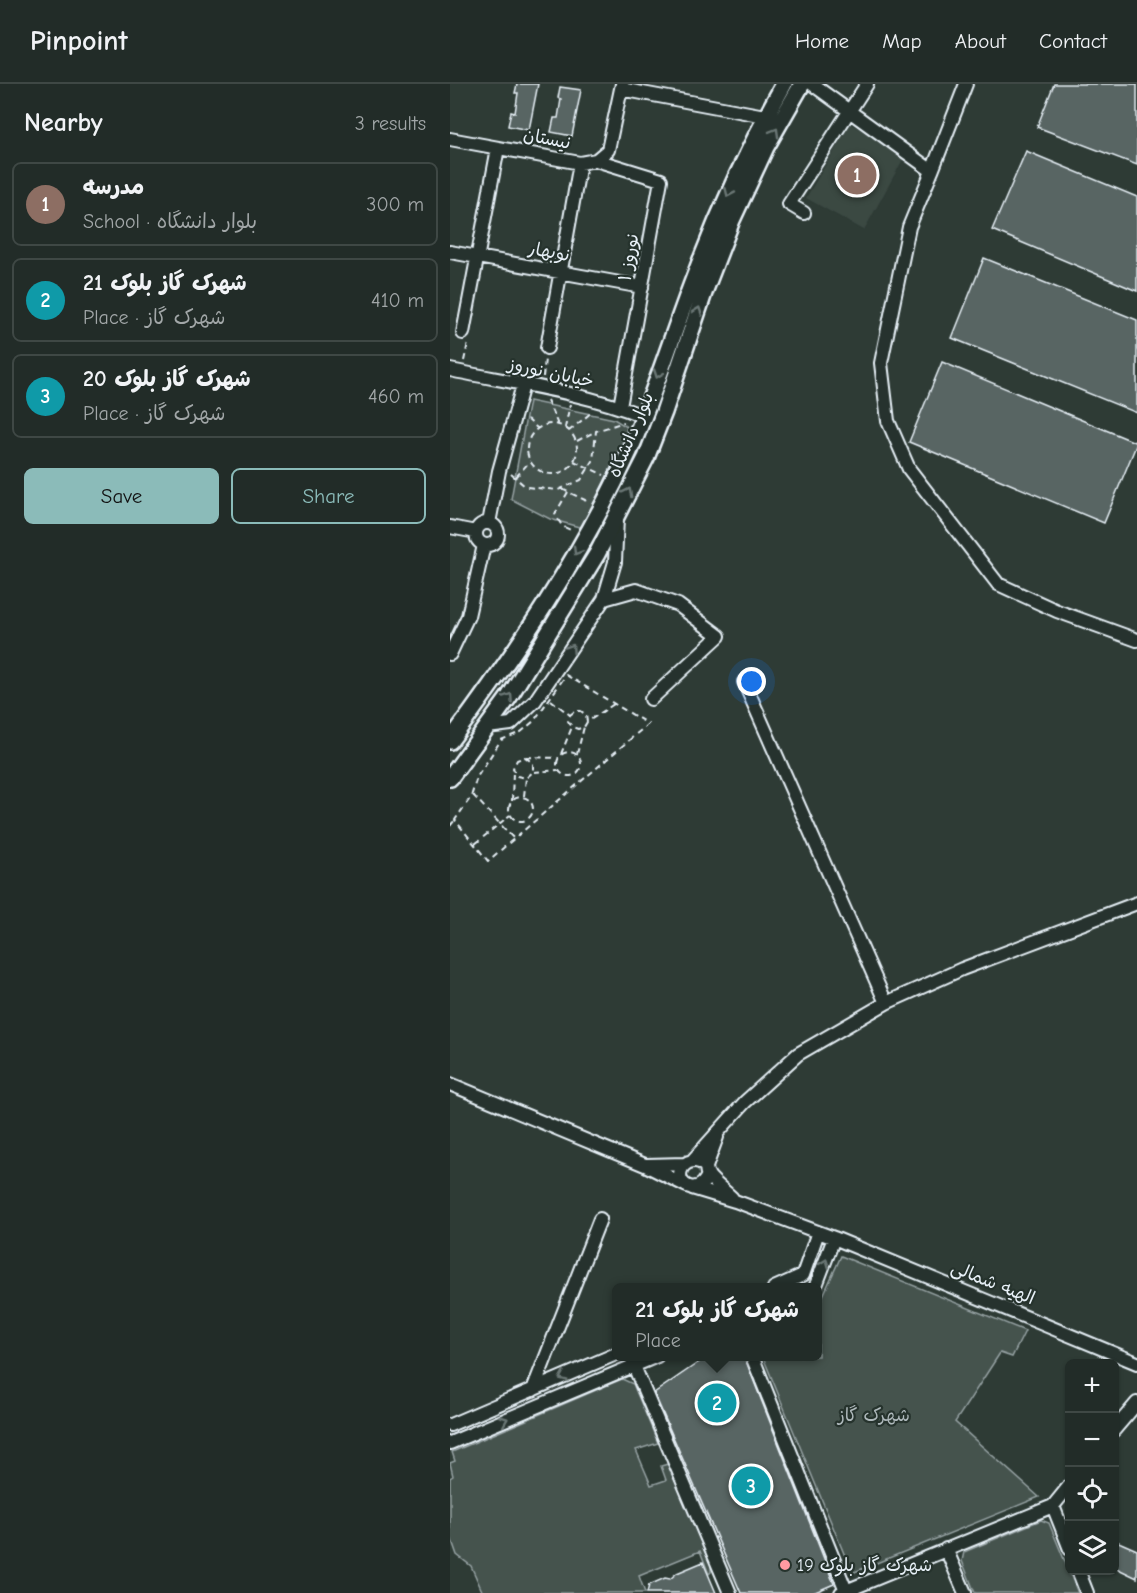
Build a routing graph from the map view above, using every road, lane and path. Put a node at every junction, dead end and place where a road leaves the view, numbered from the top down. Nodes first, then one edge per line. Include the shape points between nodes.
1 (784, 84) edge
2 (802, 84) edge
3 (812, 84) edge
4 (867, 84) edge
5 (966, 84) edge
6 (621, 86) edge
7 (848, 110) junction
8 (765, 116) junction
9 (450, 139) edge
10 (498, 148) junction
11 (596, 160) junction
12 (580, 163) junction
13 (932, 171) junction
14 (804, 213) dead end
15 (450, 252) edge
16 (478, 257) junction
17 (560, 272) junction
18 (642, 287) junction
19 (462, 333) joint
20 (546, 348) dead end
21 (456, 372) edge
22 (523, 385) junction
23 (572, 395) junction
24 (603, 403) junction
25 (620, 407) junction
26 (516, 410) junction
27 (643, 416) junction
28 (565, 428) junction
29 (538, 429) junction
30 (569, 431) junction
31 (596, 431) junction
32 (576, 442) junction
33 (574, 460) junction
34 (530, 461) junction
35 (501, 463) junction
36 (589, 467) junction
37 (515, 477) junction
38 (614, 480) junction
39 (562, 489) junction
40 (568, 492) junction
41 (617, 514) junction
42 (595, 517) junction
43 (489, 523) junction
44 (450, 527) edge
45 (476, 532) junction
46 (583, 542) junction
47 (484, 545) junction
48 (604, 598) junction
49 (1137, 640) edge
50 (450, 654) edge
51 (744, 682) dead end
52 (549, 699) junction
53 (651, 699) dead end
54 (614, 704) junction
55 (570, 715) junction
56 (587, 722) junction
57 (487, 727) junction
58 (572, 727) junction
59 (584, 727) junction
60 (450, 741) edge
61 (577, 754) junction
62 (560, 756) junction
63 (525, 757) junction
64 (513, 768) junction
65 (558, 770) junction
66 (580, 770) junction
67 (533, 772) junction
68 (586, 777) junction
69 (450, 778) edge
70 (526, 778) junction
71 (472, 795) junction
72 (524, 796) junction
73 (512, 801) junction
74 (510, 815) junction
75 (528, 819) junction
76 (455, 820) junction
77 (500, 823) junction
78 (530, 825) junction
79 (450, 826) edge
80 (514, 839) junction
81 (475, 844) junction
82 (1137, 903) edge
83 (886, 1003) junction
84 (450, 1084) edge
85 (720, 1130) junction
86 (688, 1162) junction
87 (645, 1165) junction
88 (707, 1171) junction
89 (688, 1187) junction
90 (735, 1201) junction
91 (600, 1219) dead end
92 (818, 1232) junction
93 (834, 1238) junction
94 (784, 1283) edge
95 (817, 1283) edge
96 (612, 1356) edge
97 (646, 1361) edge
98 (754, 1361) edge
99 (1137, 1363) edge
100 (634, 1366) junction
101 (533, 1390) junction
102 (1137, 1402) edge
103 (1119, 1424) edge
104 (450, 1425) edge
105 (450, 1443) edge
106 (1065, 1491) edge
107 (1053, 1506) junction
108 (1065, 1536) edge
109 (946, 1549) junction
110 (1080, 1575) edge
111 (845, 1592) edge
112 (730, 1593) edge
113 (965, 1593) edge
114 (1087, 1593) edge

1 - 8 main road, بلوار دانشگاه
41 -> 2 main road, بلوار دانشگاه via 646,458 732,220 766,147
3 - 7 street
4 - 7 street
5 - 13 street
6 - 8 street
6 - 11 street via 608,150
7 - 13 street
7 - 14 street via 789,204
8 -> 27 main road, بلوار دانشگاه via 719,216
9 - 10 street, نیستان
10 - 12 street, نیستان
10 - 16 street
11 - 12 street, نیستان
11 - 18 street, نوروز ۱ via 661,180
12 - 17 street
13 - 49 street via 909,227 881,363 888,421 909,469 998,584
15 - 16 street, نوبهار
16 - 17 street, نوبهار
16 - 19 street
17 - 18 street, نوبهار
17 - 20 street
18 - 25 street, نوروز ۱
19 - 21 path via 470,338
21 - 22 street, خیابان نوروز
22 - 23 street, خیابان نوروز
22 - 26 street
23 - 24 street, خیابان نوروز
23 - 28 path
24 - 25 street, خیابان نوروز
24 - 30 path
25 - 27 street, خیابان نوروز
26 - 29 path
26 - 35 street
27 - 31 path
27 - 38 main road, بلوار دانشگاه
28 - 29 path via 548,425
28 - 30 path
29 - 34 path via 528,444
30 - 32 path
31 - 32 path
31 - 36 path
32 - 33 path
33 - 34 path via 558,474 547,474
33 - 36 path
34 - 37 path
35 - 37 path
35 - 43 street
36 - 38 path
36 - 39 path via 581,480
37 - 39 path via 526,487
38 - 42 main road, بلوار دانشگاه
39 - 40 path
40 - 42 path via 585,500
40 - 46 path via 555,514 562,526 571,529
41 - 48 street via 615,562
57 -> 41 main road, بلوار دانشگاه via 591,565
42 - 46 main road, بلوار دانشگاه
43 - 45 street via 480,525
43 - 47 street via 498,535 495,542
44 - 45 street
45 - 47 street via 478,541
46 -> 60 main road, بلوار دانشگاه via 494,682
47 - 50 street via 468,616
48 - 53 street via 636,590 678,605 719,636
57 -> 48 street via 511,724 535,700
51 - 83 street
52 - 54 path via 566,675
52 - 55 path
52 - 71 path via 534,722 501,740 477,777
54 - 56 path
54 - 68 path via 648,724
55 - 56 path via 581,711
55 - 58 path
56 - 59 path
57 - 69 main road, بلوار دانشگاه
58 - 59 path
58 - 62 path
59 - 61 path
61 - 62 path via 569,751
61 - 66 path
62 - 63 path
62 - 65 path
63 - 64 path via 516,760
63 - 67 path via 532,763
64 - 70 path via 517,776
64 - 73 path
65 - 66 path via 565,776 574,776
65 - 67 path
66 - 68 path
67 - 70 path
68 - 78 path
70 - 72 path
71 - 76 path
71 - 77 path
72 - 73 path
72 - 75 path via 532,802 533,812
73 - 74 path
74 - 75 path via 518,821
74 - 77 path
75 - 78 path
76 - 79 path
76 - 81 path
77 - 80 path
77 - 81 path
78 - 80 path
80 - 81 path via 488,861
82 - 83 street via 962,969
83 - 85 street via 798,1054 744,1102
84 - 87 street
85 - 86 street
85 - 88 street
86 - 87 street
86 - 88 street via 700,1162
86 - 89 street via 680,1171
87 - 89 street, الهیه شمالی
88 - 89 street via 706,1182 700,1187
88 - 90 street
89 - 90 street, الهیه شمالی
90 - 92 street, الهیه شمالی
91 - 101 street
92 - 93 street, الهیه شمالی
92 - 94 street via 803,1275
95 -> 93 street
93 - 99 street, الهیه شمالی
96 -> 101 street
97 - 100 street
98 - 111 street
105 -> 100 street
100 - 112 street
101 - 104 street
102 - 103 street
106 - 107 street
107 - 108 street
107 - 109 street
109 - 111 street
109 - 113 street
110 - 114 street

